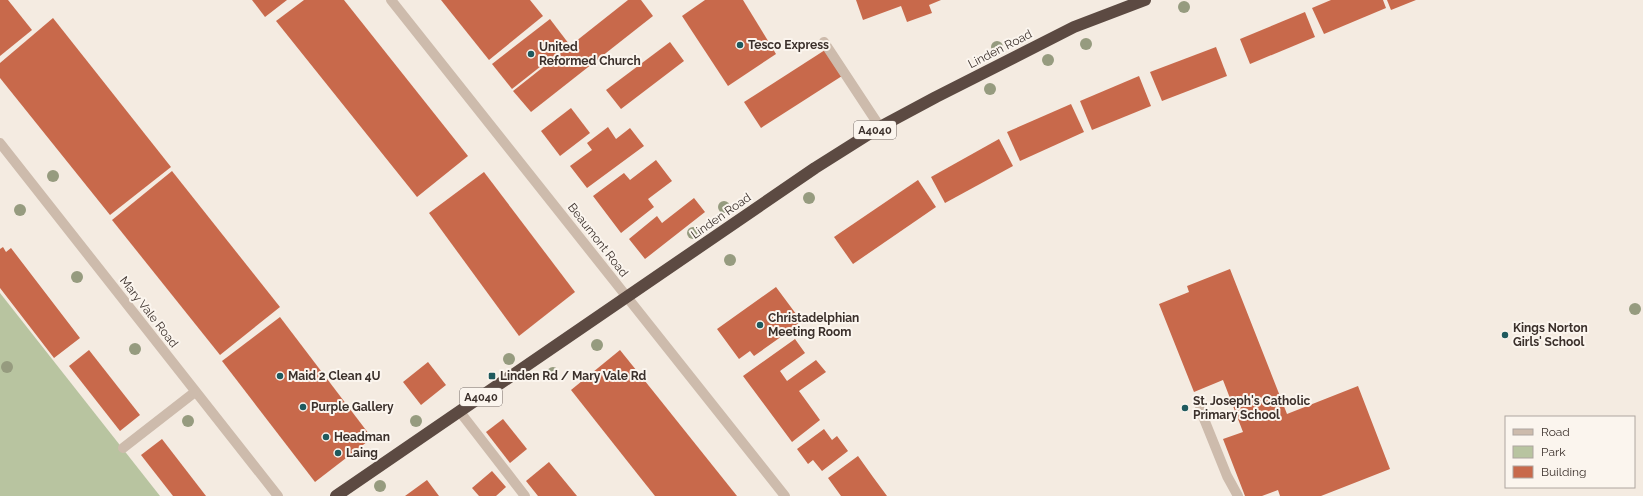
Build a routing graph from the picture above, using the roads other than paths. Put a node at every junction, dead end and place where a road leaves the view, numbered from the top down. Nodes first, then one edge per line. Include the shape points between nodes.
1 (391, 0) edge
2 (1145, 0) edge
3 (824, 42) dead end
4 (880, 127) junction
5 (0, 143) edge
6 (626, 297) junction
7 (195, 392) junction
8 (1200, 408) dead end
9 (460, 412) junction
10 (122, 448) dead end
11 (278, 496) edge
12 (336, 496) edge
13 (525, 496) edge
14 (785, 496) edge
15 (1238, 496) edge

1 - 6 street, Beaumont Road
2 - 4 highway, Linden Road / A4040 via 1074,27
3 - 4 street
4 - 6 highway, Linden Road / A4040 via 815,168
5 - 7 street, Mary Vale Road
6 - 9 highway, Linden Road / A4040
6 - 14 street, Beaumont Road
7 - 10 street
7 - 11 street, Mary Vale Road
8 - 15 street via 1227,476
9 - 12 highway, Linden Road / A4040
9 - 13 street

